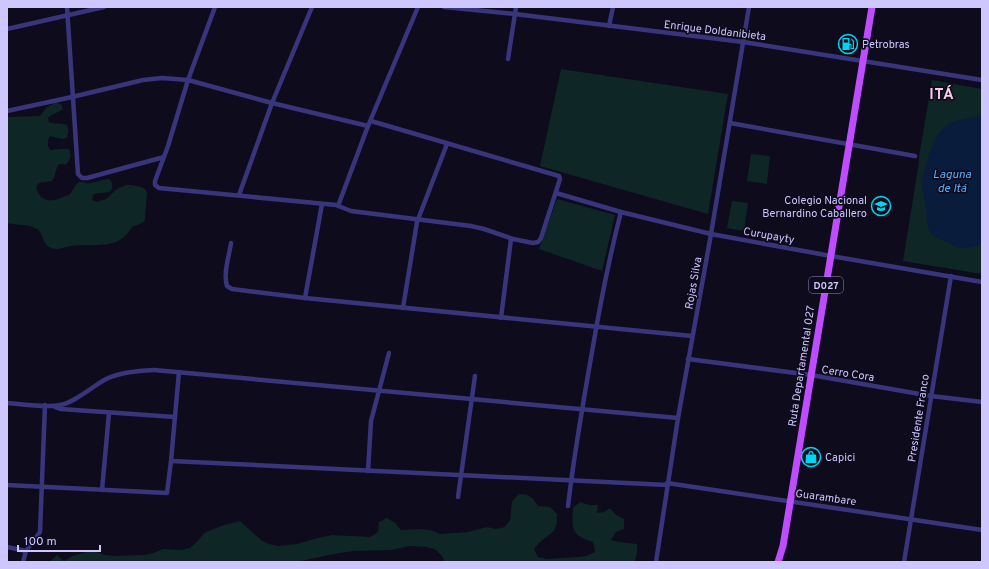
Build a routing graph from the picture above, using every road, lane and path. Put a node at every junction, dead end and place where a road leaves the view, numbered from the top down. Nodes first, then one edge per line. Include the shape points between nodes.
1 (66, 7) edge
2 (104, 7) edge
3 (215, 7) edge
4 (312, 7) edge
5 (418, 7) edge
6 (444, 7) edge
7 (516, 7) edge
8 (612, 7) edge
9 (749, 7) edge
10 (872, 7) edge
11 (515, 14) junction
12 (67, 16) junction
13 (609, 26) junction
14 (7, 29) edge
15 (743, 42) junction
16 (508, 59) dead end
17 (863, 61) junction
18 (188, 80) junction
19 (982, 80) edge
20 (72, 97) junction
21 (272, 103) junction
22 (7, 111) edge
23 (370, 121) junction
24 (730, 123) junction
25 (368, 126) junction
26 (447, 144) junction
27 (849, 145) junction
28 (915, 156) dead end
29 (164, 157) junction
30 (556, 193) junction
31 (239, 195) junction
32 (322, 204) junction
33 (338, 206) junction
34 (621, 212) junction
35 (418, 219) junction
36 (711, 234) junction
37 (511, 239) junction
38 (231, 243) dead end
39 (830, 256) junction
40 (951, 276) junction
41 (982, 282) edge
42 (305, 298) junction
43 (403, 308) junction
44 (500, 318) junction
45 (596, 327) junction
46 (692, 336) junction
47 (389, 354) dead end
48 (688, 359) junction
49 (179, 372) junction
50 (811, 375) junction
51 (475, 376) dead end
52 (380, 391) junction
53 (931, 396) junction
54 (472, 400) junction
55 (982, 402) edge
56 (7, 403) edge
57 (47, 406) junction
58 (582, 410) junction
59 (109, 412) junction
60 (175, 417) junction
61 (678, 418) junction
62 (171, 461) junction
63 (368, 471) junction
64 (461, 475) junction
65 (571, 481) junction
66 (667, 484) junction
67 (7, 485) edge
68 (42, 487) junction
69 (102, 490) junction
70 (458, 497) dead end
71 (790, 501) junction
72 (568, 506) dead end
73 (911, 519) junction
74 (982, 530) edge
75 (7, 547) edge
76 (26, 551) junction
77 (23, 562) edge
78 (656, 562) edge
79 (778, 562) edge
80 (904, 562) edge

1 - 12 street
2 - 12 street
3 - 18 street
4 - 21 street
5 - 23 street
6 - 11 street, Enrique Doldanibieta
7 - 11 street
8 - 13 street
9 - 15 street, Rojas Silva
10 - 17 main road, Ruta Departamental 027 / D027
11 - 13 street, Enrique Doldanibieta
11 - 16 street
12 - 14 street
12 - 20 street
13 - 15 street, Enrique Doldanibieta
15 - 17 street, Enrique Doldanibieta
15 - 24 street, Rojas Silva
17 - 19 street, Enrique Doldanibieta
17 - 27 main road, Ruta Departamental 027 / D027
18 - 20 street via 143,80
18 - 21 street
18 - 29 street
20 - 22 street
20 - 29 street via 78,174 82,178
21 - 25 street
21 - 31 street
23 - 25 street
23 - 26 street
24 - 27 street
24 - 36 street, Rojas Silva
25 - 33 street
26 - 30 street via 559,176
26 - 35 street
27 - 28 street
27 - 39 main road, Ruta Departamental 027 / D027
29 - 31 street via 155,181 159,188
30 - 34 street, Curupayty
30 - 37 street via 542,238 533,244
31 - 32 street
32 - 33 street
32 - 42 street
33 - 35 street via 351,211
34 - 36 street, Curupayty
34 - 45 street
35 - 37 street via 471,226
35 - 43 street
36 - 39 street, Curupayty
36 - 46 street, Rojas Silva
37 - 44 street
38 - 42 street via 226,275 227,286 232,289
39 - 40 street, Curupayty
39 - 50 main road, Ruta Departamental 027 / D027
40 - 41 street, Curupayty
40 - 53 street, Presidente Franco
42 - 43 street
43 - 44 street
44 - 45 street
45 - 46 street
45 - 58 street
46 - 48 street, Rojas Silva
47 - 52 street
48 - 50 street, Cerro Cora
48 - 61 street, Rojas Silva
49 - 52 street
49 - 57 street via 154,370 123,373 107,379 61,405
49 - 60 street
50 - 53 street, Cerro Cora
50 - 71 main road, Ruta Departamental 027 / D027
51 - 54 street
52 - 54 street
52 - 63 street via 371,421
53 - 55 street, Cerro Cora
53 - 73 street, Presidente Franco
54 - 58 street
54 - 64 street
56 - 57 street
57 - 59 street
57 - 68 street
58 - 61 street
58 - 65 street
59 - 60 street
59 - 69 street
60 - 62 street
61 - 66 street, Rojas Silva
62 - 63 street, Guarambare
62 - 69 street via 167,493
63 - 64 street, Guarambare
64 - 65 street, Guarambare
64 - 70 street
65 - 66 street, Guarambare
65 - 72 street
66 - 71 street, Guarambare
66 - 78 street, Rojas Silva
67 - 68 street
68 - 69 street
68 - 76 street via 40,532
71 - 73 street, Guarambare
71 - 79 main road, Ruta Departamental 027 / D027
73 - 74 street, Guarambare
73 - 80 street, Presidente Franco
75 - 76 street
76 - 77 street

